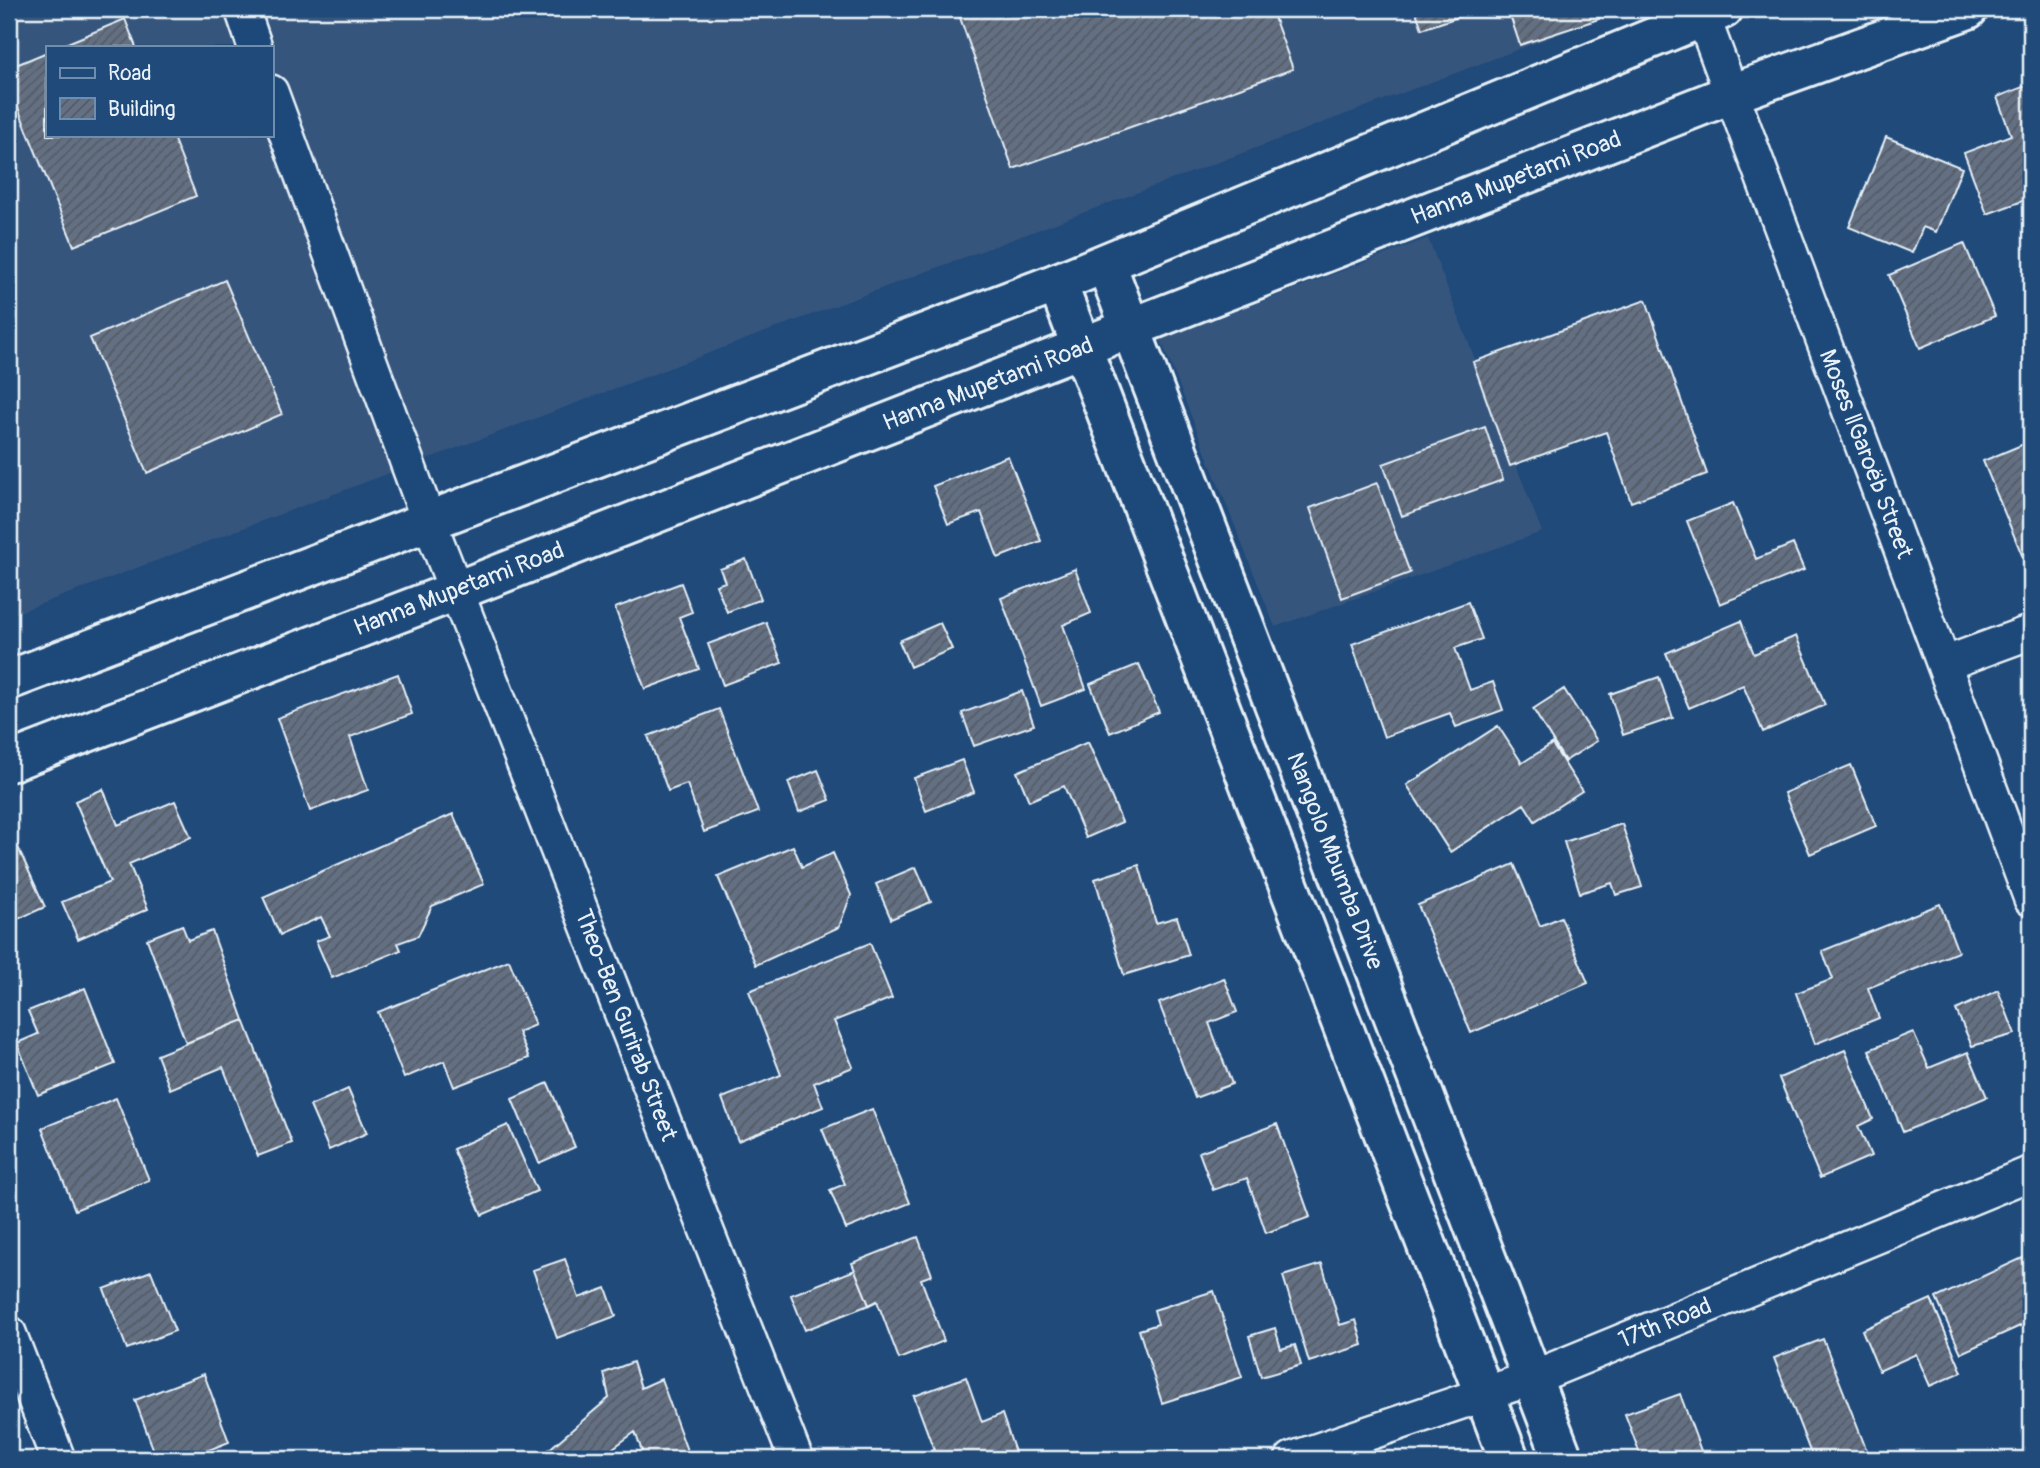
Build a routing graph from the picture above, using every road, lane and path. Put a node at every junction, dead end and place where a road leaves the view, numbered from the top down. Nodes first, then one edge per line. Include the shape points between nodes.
1 (242, 9) edge
2 (1968, 9) edge
3 (1708, 11) edge
4 (256, 46) edge
5 (1731, 94) junction
6 (273, 97) edge
7 (1106, 264) junction
8 (1057, 283) junction
9 (1130, 328) junction
10 (1083, 347) junction
11 (428, 519) junction
12 (456, 591) junction
13 (2031, 632) edge
14 (1944, 664) junction
15 (9, 680) edge
16 (9, 762) edge
17 (2031, 899) edge
18 (2031, 1172) edge
19 (9, 1333) edge
20 (1532, 1378) junction
21 (1484, 1392) junction
22 (58, 1459) edge
23 (796, 1459) edge
24 (1292, 1459) edge
25 (1509, 1459) edge
26 (1563, 1459) edge

1 - 4 street
2 - 5 main road, Hanna Mupetami Road
3 - 5 street, Moses ǁGaroëb Street
3 - 7 main road
5 - 9 main road, Hanna Mupetami Road
5 - 14 street, Moses ǁGaroëb Street
6 - 11 street, Theo-Ben Gurirab Street
7 - 8 main road
7 - 9 main road, Nangolo Mbumba Drive
8 - 10 main road
8 - 11 main road
9 - 10 main road, Hanna Mupetami Road
9 - 20 main road, Nangolo Mbumba Drive
10 - 12 main road, Hanna Mupetami Road
10 - 21 main road
11 - 12 street, Theo-Ben Gurirab Street
11 - 15 main road
12 - 16 main road, Hanna Mupetami Road
12 - 23 street, Theo-Ben Gurirab Street
13 - 14 street
14 - 17 street, Moses ǁGaroëb Street
18 - 20 street, 17th Road
19 - 22 street
20 - 21 street, 17th Road
20 - 26 main road, Nangolo Mbumba Drive
21 - 24 street, 17th Road
21 - 25 main road

